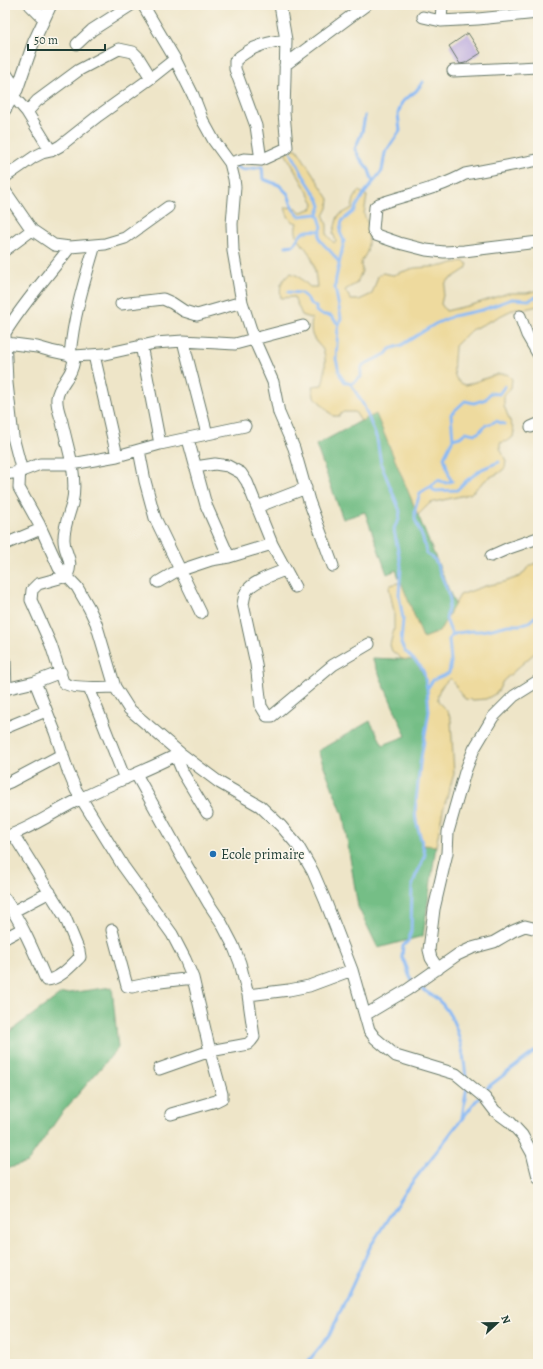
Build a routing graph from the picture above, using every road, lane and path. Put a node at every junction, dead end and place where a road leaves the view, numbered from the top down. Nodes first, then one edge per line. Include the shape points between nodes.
1 (30, 5) edge
2 (51, 5) edge
3 (132, 5) edge
4 (143, 5) edge
5 (280, 5) edge
6 (366, 5) edge
7 (442, 5) edge
8 (538, 13) edge
9 (423, 17) dead end
10 (44, 19) junction
11 (441, 21) junction
12 (286, 40) junction
13 (77, 44) dead end
14 (175, 59) junction
15 (285, 65) junction
16 (538, 67) edge
17 (453, 71) dead end
18 (5, 72) edge
19 (151, 78) junction
20 (15, 93) junction
21 (5, 110) edge
22 (27, 112) junction
23 (51, 151) junction
24 (260, 160) junction
25 (538, 160) edge
26 (230, 163) junction
27 (5, 177) edge
28 (5, 192) edge
29 (168, 207) dead end
30 (32, 230) junction
31 (538, 242) edge
32 (95, 245) junction
33 (70, 247) junction
34 (5, 250) edge
35 (242, 302) junction
36 (121, 304) dead end
37 (520, 316) dead end
38 (303, 326) dead end
39 (5, 337) edge
40 (254, 339) junction
41 (182, 341) junction
42 (141, 346) junction
43 (538, 354) edge
44 (94, 355) junction
45 (72, 356) junction
46 (245, 426) dead end
47 (207, 434) junction
48 (188, 439) junction
49 (160, 444) junction
50 (139, 450) junction
51 (117, 456) junction
52 (72, 464) junction
53 (195, 467) junction
54 (19, 472) junction
55 (5, 474) edge
56 (306, 488) junction
57 (257, 506) junction
58 (41, 529) junction
59 (538, 538) edge
60 (5, 544) edge
61 (272, 544) junction
62 (491, 556) dead end
63 (229, 557) junction
64 (333, 566) dead end
65 (286, 570) junction
66 (180, 571) junction
67 (66, 576) junction
68 (158, 582) dead end
69 (295, 587) dead end
70 (201, 614) dead end
71 (370, 644) dead end
72 (5, 659) edge
73 (61, 672) junction
74 (538, 681) edge
75 (35, 682) junction
76 (115, 687) junction
77 (90, 688) junction
78 (6, 689) edge
79 (46, 710) junction
80 (5, 728) edge
81 (63, 754) junction
82 (178, 754) junction
83 (136, 774) junction
84 (125, 779) junction
85 (5, 784) edge
86 (82, 798) junction
87 (208, 813) dead end
88 (9, 836) edge
89 (50, 892) junction
90 (5, 898) edge
91 (14, 912) junction
92 (533, 928) dead end
93 (22, 929) junction
94 (112, 930) dead end
95 (5, 938) edge
96 (438, 969) junction
97 (352, 970) junction
98 (193, 978) junction
99 (248, 995) junction
100 (365, 1015) junction
101 (210, 1051) junction
102 (158, 1069) dead end
103 (171, 1114) dead end
104 (538, 1177) edge

1 - 10 street
2 - 10 street
3 - 13 street via 92,30
4 - 14 street
5 - 12 street
6 - 15 street
7 - 11 street
8 - 11 street
9 - 11 street
10 - 20 street
12 - 15 street
12 - 24 street via 269,42 254,48 235,61 235,69 256,126
14 - 19 street
14 - 26 street via 203,121
15 - 24 street via 284,113 287,147
16 - 17 street
18 - 20 street
19 - 22 street via 133,52 119,49 79,70 37,101
19 - 23 street
20 - 21 street
20 - 22 street
22 - 23 street
23 - 27 street via 34,157
24 - 26 street via 244,159
25 - 31 street via 465,174 427,190 379,204 375,207 373,230 376,235 400,243 444,252
26 - 35 street via 235,187 233,251
28 - 30 street
29 - 32 street via 125,238
30 - 33 street via 54,245
30 - 34 street
32 - 33 street
32 - 45 street via 72,332
33 - 39 street via 12,322
35 - 36 street via 197,315 163,299
35 - 40 street
37 - 43 street
38 - 40 street
39 - 45 street
39 - 54 street via 7,383 13,437 20,464
40 - 41 street via 235,344
40 - 56 street via 273,382 279,413 294,448
41 - 42 street
41 - 47 street
42 - 44 street
42 - 49 street
44 - 45 street
44 - 51 street
45 - 52 street via 74,365 57,398
46 - 47 street
47 - 48 street
48 - 49 street
48 - 53 street
49 - 50 street
50 - 51 street
50 - 66 street via 155,518
51 - 52 street
52 - 54 street via 40,464
52 - 67 street via 72,503 64,536 70,560
53 - 57 street via 215,464 228,466 240,473 247,482
53 - 63 street via 206,505
54 - 55 street
54 - 58 street via 19,488
56 - 57 street
56 - 64 street
57 - 61 street
58 - 60 street
58 - 67 street via 59,568
59 - 62 street
61 - 63 street
61 - 65 street
63 - 66 street via 211,560
65 - 69 street
65 - 71 street via 253,584 247,591 243,604 256,664 261,706 267,716 272,716 333,665
66 - 68 street
66 - 70 street
67 - 73 street via 38,584 32,590 32,600
67 - 76 street via 77,587 90,608
72 - 78 street
73 - 75 street
73 - 77 street via 66,685
74 - 96 street via 514,696 493,717 474,749 465,772 448,832 447,853 434,909 429,950
75 - 78 street
75 - 79 street
76 - 77 street
76 - 82 street via 129,709
77 - 84 street
79 - 80 street
79 - 81 street
81 - 85 street
81 - 86 street via 76,790
82 - 83 street
82 - 87 street via 184,773
82 - 97 street via 260,806 298,846 313,872
83 - 84 street
83 - 99 street via 224,928 240,962
84 - 86 street
86 - 88 street
86 - 98 street via 123,866 172,934
88 - 89 street
89 - 91 street
89 - 93 street via 65,917 80,956 62,972 46,980
90 - 91 street
91 - 93 street
92 - 96 street via 525,926 494,942 472,948
93 - 95 street
94 - 98 street via 127,986
96 - 100 street
97 - 99 street via 309,986
97 - 100 street
98 - 101 street
99 - 101 street via 254,1037 248,1044
100 - 104 street via 368,1030 396,1056 456,1074 485,1098 495,1111 522,1135 532,1153
101 - 102 street
101 - 103 street via 222,1098

